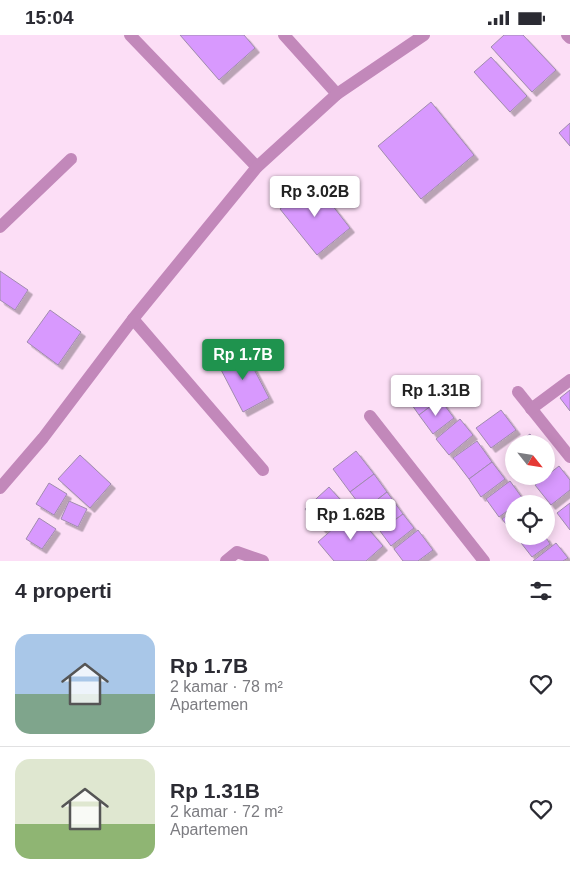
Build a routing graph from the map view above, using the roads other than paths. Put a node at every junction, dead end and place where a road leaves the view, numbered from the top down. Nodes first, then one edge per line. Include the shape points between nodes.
1 (130, 35) edge
2 (284, 35) edge
3 (424, 35) edge
4 (567, 35) edge
5 (570, 38) edge
6 (337, 94) junction
7 (70, 159) dead end
8 (257, 167) junction
9 (0, 227) edge
10 (132, 319) junction
11 (570, 380) edge
12 (518, 392) dead end
13 (530, 409) junction
14 (370, 416) dead end
15 (570, 457) edge
16 (263, 471) dead end
17 (0, 488) edge
18 (226, 561) edge
19 (263, 561) edge
20 (484, 561) edge

1 - 8 street
2 - 6 street
3 - 6 street
4 - 5 street
6 - 8 street
7 - 9 street
8 - 10 street
10 - 16 street
10 - 17 street via 43,438
11 - 13 street
12 - 13 street
13 - 15 street
14 - 20 street
18 - 19 street via 237,551

